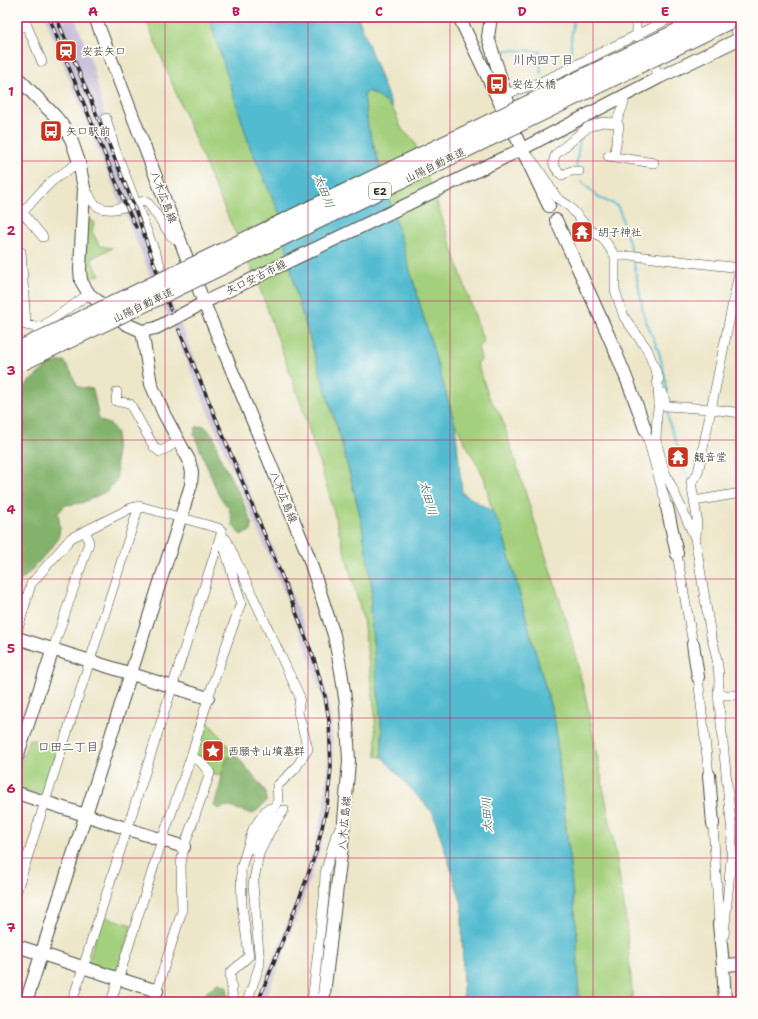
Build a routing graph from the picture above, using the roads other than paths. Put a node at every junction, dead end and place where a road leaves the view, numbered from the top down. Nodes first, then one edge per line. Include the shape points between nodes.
1 (95, 17) edge
2 (459, 17) edge
3 (491, 17) edge
4 (635, 17) edge
5 (673, 17) edge
6 (708, 17) edge
7 (729, 17) edge
8 (737, 17) edge
9 (17, 28) edge
10 (638, 34) junction
11 (741, 39) edge
12 (42, 62) dead end
13 (17, 77) edge
14 (660, 77) junction
15 (506, 94) junction
16 (624, 96) junction
17 (106, 118) dead end
18 (616, 123) junction
19 (519, 150) junction
20 (79, 162) junction
21 (651, 165) dead end
22 (579, 171) dead end
23 (84, 188) junction
24 (136, 203) junction
25 (549, 206) joint
26 (19, 213) edge
27 (556, 220) joint
28 (43, 237) dead end
29 (181, 243) junction
30 (741, 247) edge
31 (21, 252) dead end
32 (615, 256) junction
33 (160, 265) dead end
34 (740, 268) edge
35 (89, 294) junction
36 (208, 301) junction
37 (142, 331) junction
38 (657, 374) junction
39 (117, 392) dead end
40 (711, 409) junction
41 (741, 413) edge
42 (645, 429) joint
43 (179, 441) junction
44 (741, 493) edge
45 (694, 501) junction
46 (139, 506) junction
47 (667, 507) joint
48 (180, 517) junction
49 (86, 531) junction
50 (222, 531) junction
51 (696, 538) junction
52 (677, 554) joint
53 (212, 560) junction
54 (228, 562) junction
55 (17, 632) edge
56 (17, 638) edge
57 (693, 644) joint
58 (53, 649) junction
59 (90, 661) junction
60 (131, 674) junction
61 (698, 677) joint
62 (172, 687) junction
63 (718, 695) junction
64 (741, 695) edge
65 (208, 698) junction
66 (17, 757) edge
67 (191, 757) junction
68 (709, 775) joint
69 (17, 793) edge
70 (44, 802) junction
71 (274, 806) junction
72 (284, 810) dead end
73 (86, 815) junction
74 (345, 817) junction
75 (713, 824) joint
76 (741, 825) edge
77 (126, 828) junction
78 (732, 837) junction
79 (162, 840) junction
80 (741, 845) edge
81 (184, 847) junction
82 (259, 854) junction
83 (17, 890) edge
84 (719, 924) joint
85 (17, 946) edge
86 (42, 954) junction
87 (723, 959) junction
88 (741, 964) edge
89 (83, 967) junction
90 (119, 978) junction
91 (155, 996) edge
92 (26, 1002) edge
93 (72, 1002) edge
94 (111, 1002) edge
95 (233, 1002) edge
96 (247, 1002) edge
97 (312, 1002) edge
98 (323, 1002) edge
99 (725, 1002) edge

1 - 29 street, 八木広島線
2 - 19 street
3 - 15 street via 488,37
4 - 10 street
5 - 10 street
6 - 8 highway, 山陽自動車道 / E2, bridge via 21,356 532,118
7 - 11 street
9 - 12 street via 26,24
10 - 14 street
10 - 15 street via 538,83
11 - 14 street, 矢口安古市線
13 - 20 street via 64,127
14 - 16 street, 矢口安古市線
15 - 19 street
16 - 18 street
16 - 19 street, 矢口安古市線
17 - 24 street
18 - 21 street via 619,126 611,156 633,164
18 - 22 street via 602,122 588,127 553,159 562,175
19 - 25 street
19 - 32 street via 537,167 557,198 569,206 590,230 603,238
19 - 36 street, 矢口安古市線
20 - 23 street
20 - 26 street via 52,181
23 - 24 street via 93,202 102,208 114,209
23 - 35 street via 80,269 81,281
24 - 29 street via 144,201 148,204 170,236
24 - 33 street
25 - 27 street
26 - 28 street
27 - 42 street via 610,339
29 - 36 street, 八木広島線
30 - 34 street
31 - 35 street via 26,325 40,328
32 - 34 street via 636,256
32 - 38 street via 615,290 624,317 647,349
34 - 40 street
35 - 37 street via 126,324
36 - 37 street, 矢口安古市線 via 156,328
36 - 74 street, 八木広島線 via 308,556 334,635 346,705 349,761
37 - 43 street via 151,384
38 - 40 street via 666,406
38 - 51 street via 659,403 656,440 664,470
39 - 43 street via 116,401 130,404 154,447 160,452
40 - 41 street
40 - 45 street via 698,474 691,482
42 - 47 street
43 - 48 street via 192,472
44 - 45 street
45 - 51 street via 697,518
46 - 48 street
46 - 49 street
46 - 59 street
47 - 52 street
48 - 50 street
48 - 60 street
49 - 55 street via 71,538 31,584
49 - 58 street via 88,543
50 - 53 street
50 - 54 street
50 - 71 street via 300,697 298,712 308,749 296,769 277,786 278,800
51 - 63 street via 720,685
52 - 57 street
53 - 54 street via 221,557
53 - 62 street
54 - 65 street via 241,603
56 - 58 street
57 - 61 street
58 - 59 street
58 - 66 street
59 - 60 street
59 - 70 street
60 - 62 street
60 - 73 street
61 - 68 street
62 - 65 street
62 - 77 street
63 - 64 street
63 - 78 street
65 - 67 street
67 - 79 street
67 - 81 street via 200,761 210,773
68 - 75 street
69 - 70 street
70 - 73 street
70 - 83 street
71 - 82 street via 253,849
71 - 95 street via 266,810 253,829 241,868 242,906 249,956 230,973
72 - 82 street via 268,833
73 - 77 street
73 - 86 street
74 - 97 street via 336,835 325,873
74 - 98 street, 八木広島線
75 - 84 street
76 - 78 street
77 - 79 street
77 - 89 street
78 - 80 street
78 - 87 street
79 - 81 street
79 - 90 street
81 - 91 street via 181,864 182,911
82 - 96 street via 252,885 260,964
84 - 87 street
85 - 86 street
86 - 89 street
86 - 92 street
87 - 88 street
87 - 99 street
89 - 90 street
89 - 93 street
90 - 91 street
90 - 94 street

